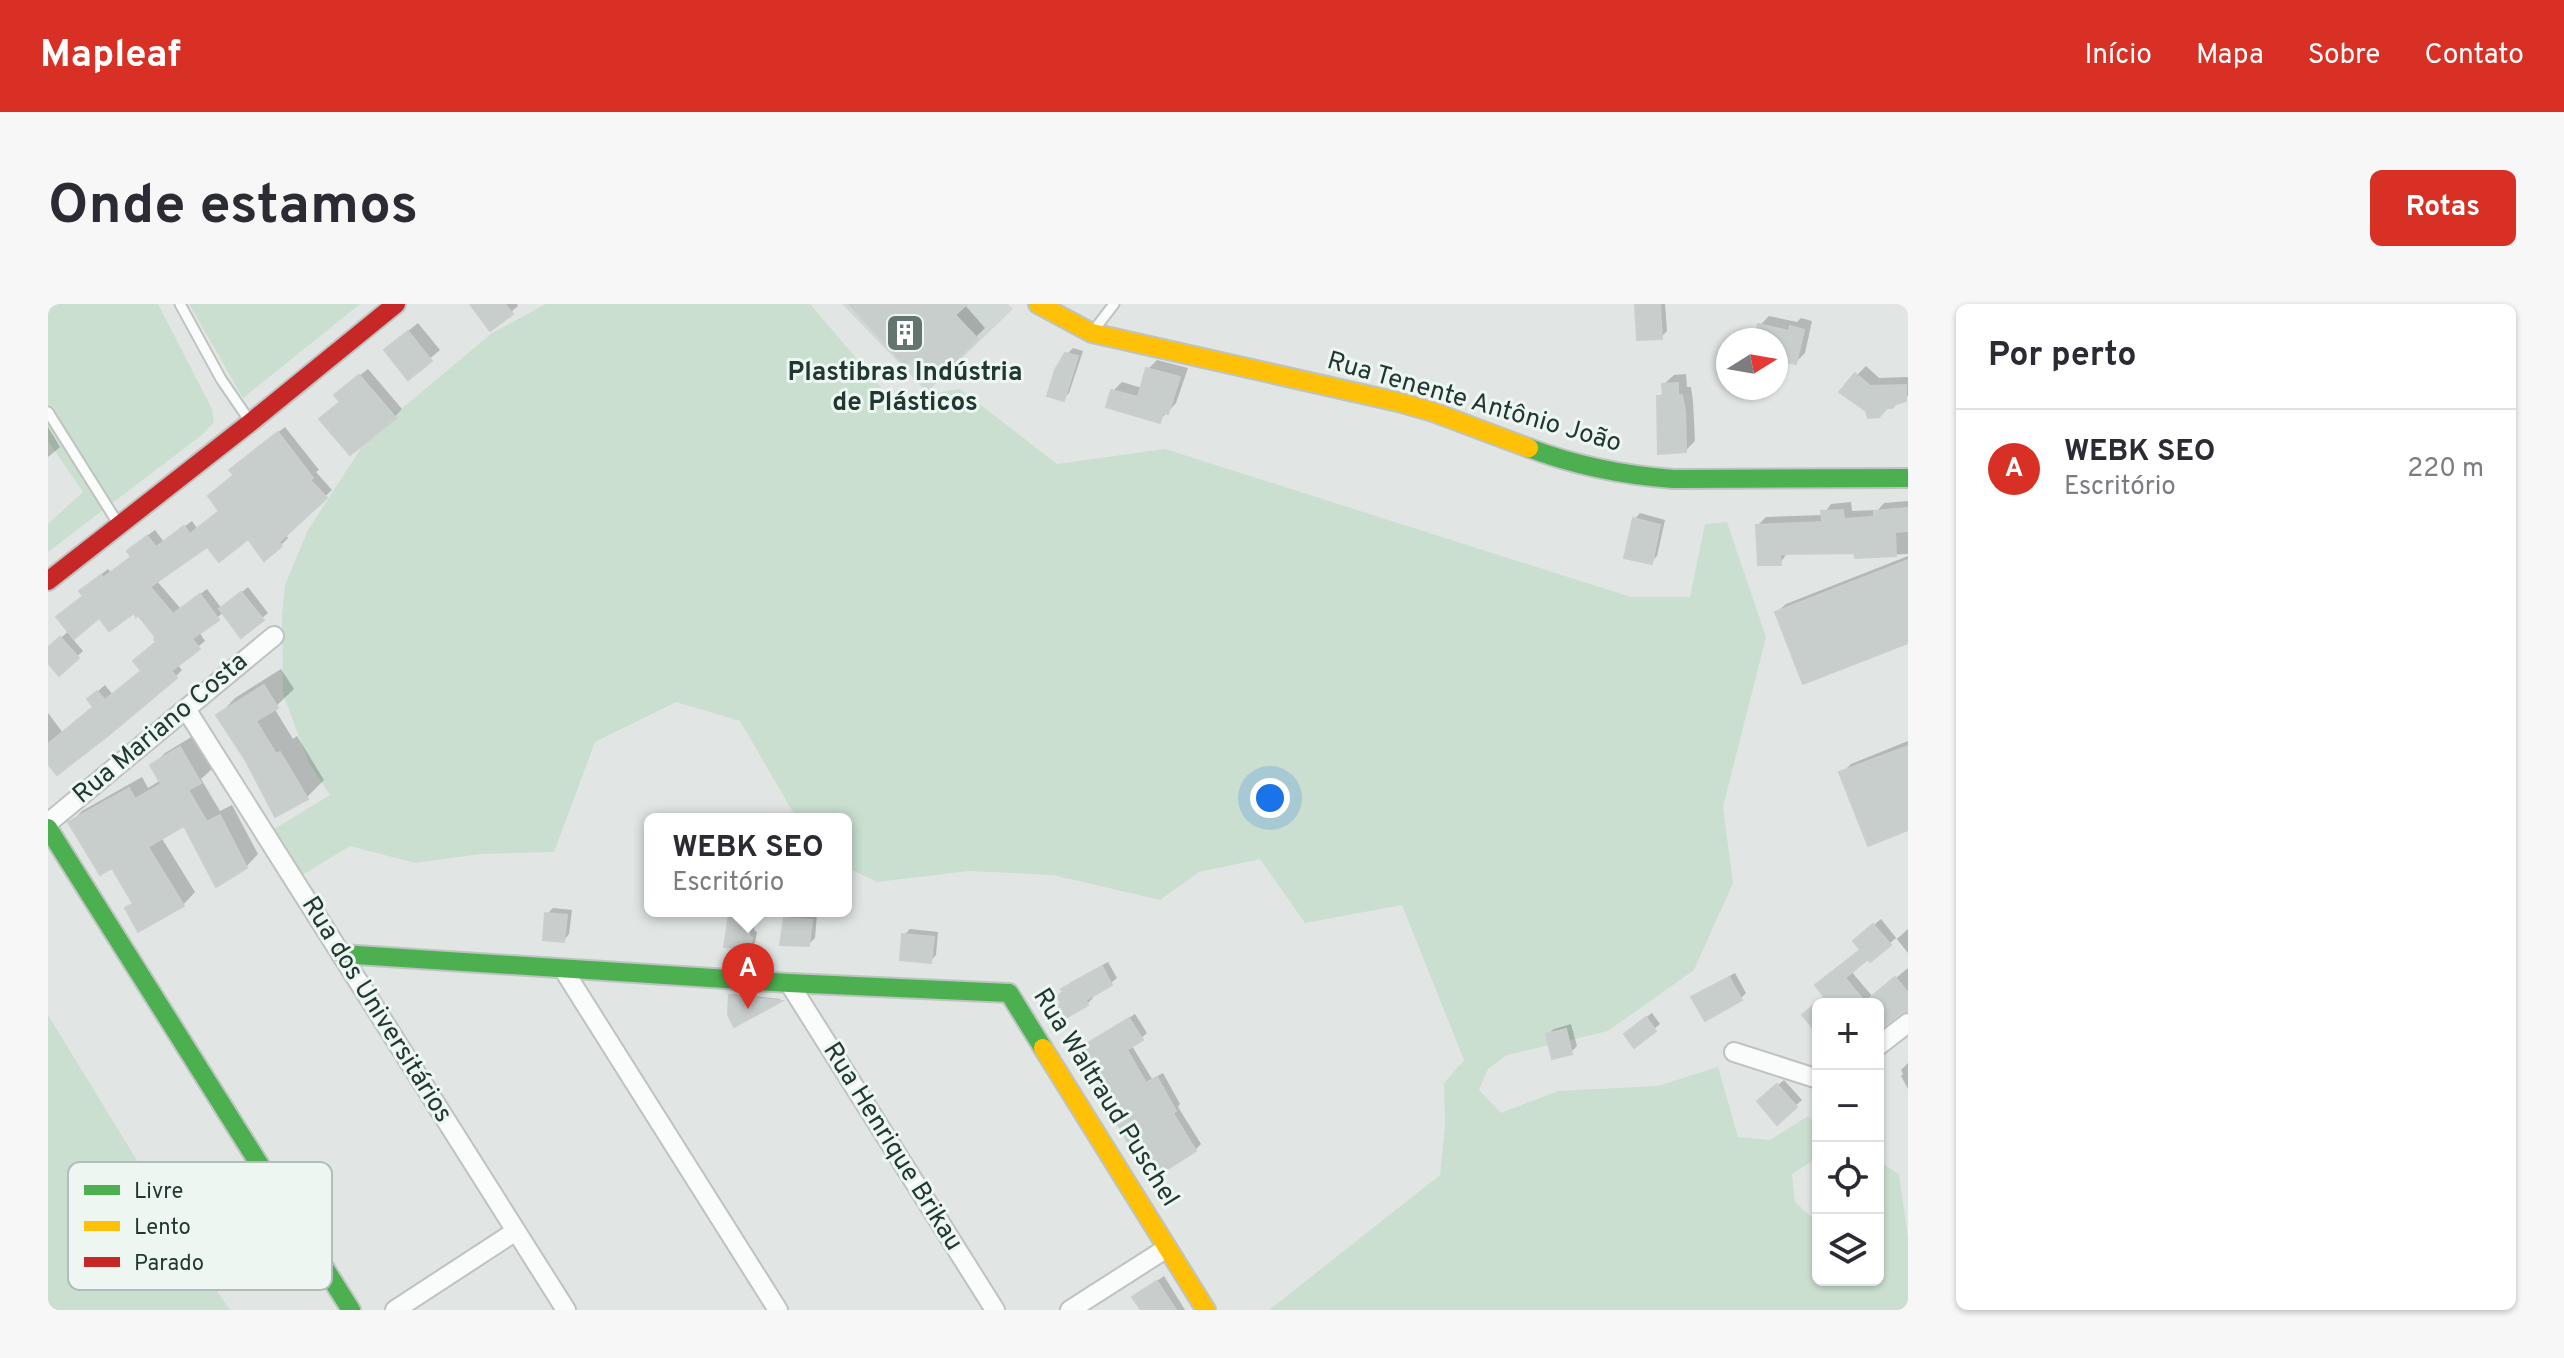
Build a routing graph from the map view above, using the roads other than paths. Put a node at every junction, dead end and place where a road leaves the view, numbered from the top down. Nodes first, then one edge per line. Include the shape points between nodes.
1 (180, 304) edge
2 (396, 304) edge
3 (1038, 304) edge
4 (1114, 304) edge
5 (1092, 333) junction
6 (48, 412) edge
7 (251, 422) junction
8 (1908, 478) edge
9 (119, 525) junction
10 (48, 581) edge
11 (274, 636) dead end
12 (186, 709) junction
13 (48, 825) edge
14 (341, 954) junction
15 (563, 969) junction
16 (789, 983) junction
17 (1908, 1023) edge
18 (1884, 1041) edge
19 (1734, 1052) dead end
20 (1812, 1077) edge
21 (259, 1162) edge
22 (516, 1231) junction
23 (1167, 1248) junction
24 (332, 1280) edge
25 (351, 1310) edge
26 (395, 1310) edge
27 (566, 1310) edge
28 (778, 1310) edge
29 (995, 1310) edge
30 (1070, 1310) edge
31 (1206, 1310) edge

1 - 7 lane
2 - 7 street
3 - 5 street, Rua Tenente Antônio João
4 - 5 lane
5 - 8 street, Rua Tenente Antônio João via 1398,402 1595,469 1673,479
6 - 9 lane
7 - 9 street
9 - 10 street
11 - 12 street, Rua Mariano Costa
12 - 13 street, Rua Mariano Costa
12 - 14 street, Rua dos Universitários
13 - 21 street
14 - 15 street, Rua Waltraud Puschel
14 - 22 street, Rua dos Universitários
15 - 16 street, Rua Waltraud Puschel
15 - 28 street
16 - 23 street, Rua Waltraud Puschel via 1009,993
16 - 29 street, Rua Henrique Brikau
17 - 18 street
19 - 20 street
22 - 26 street
22 - 27 street, Rua dos Universitários
23 - 30 street
23 - 31 street, Rua Waltraud Puschel
24 - 25 street

